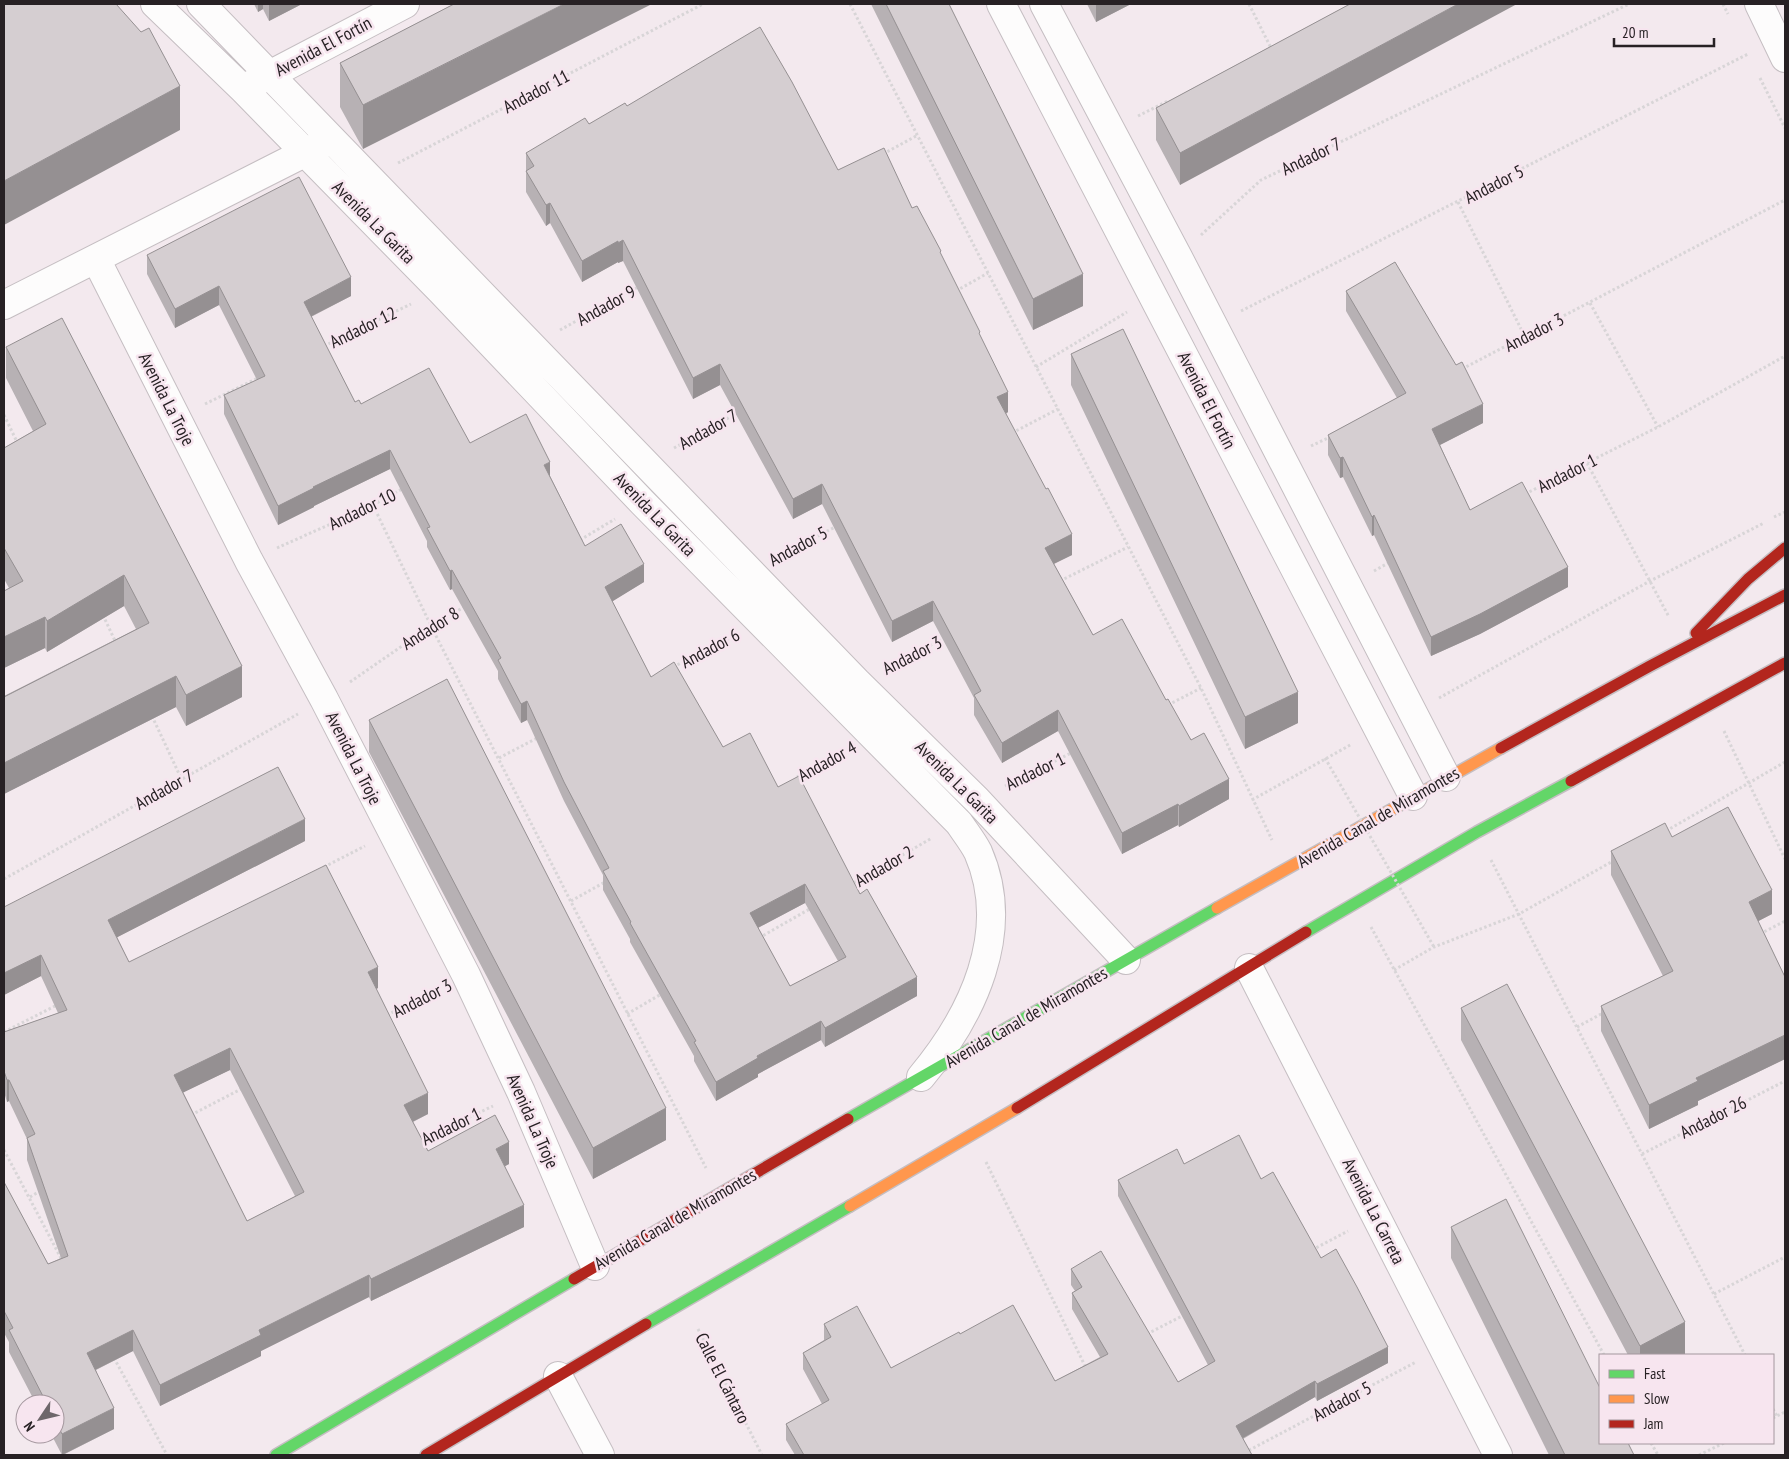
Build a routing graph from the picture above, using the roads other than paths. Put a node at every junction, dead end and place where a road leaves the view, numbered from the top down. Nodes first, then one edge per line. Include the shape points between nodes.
1 (155, 4) edge
2 (201, 4) edge
3 (405, 4) edge
4 (1001, 4) edge
5 (1044, 4) edge
6 (1758, 4) edge
7 (1781, 49) edge
8 (268, 75) junction
9 (244, 90) junction
10 (333, 139) junction
11 (305, 152) junction
12 (96, 259) junction
13 (4, 305) edge
14 (1785, 548) edge
15 (1785, 595) edge
16 (1685, 646) junction
17 (1785, 663) edge
18 (1446, 777) junction
19 (1413, 796) junction
20 (1126, 960) junction
21 (1249, 968) junction
22 (920, 1078) junction
23 (594, 1266) junction
24 (558, 1376) junction
25 (276, 1455) edge
26 (426, 1455) edge
27 (600, 1455) edge
28 (1498, 1455) edge

1 - 9 street, Avenida La Garita
2 - 8 street, Avenida La Garita
3 - 8 street, Avenida El Fortín
4 - 19 street, Avenida El Fortín
5 - 18 street
6 - 7 street
8 - 9 street, Avenida El Fortín
8 - 10 street, Avenida La Garita
9 - 11 street, Avenida La Garita
10 - 11 street
10 - 20 street, Avenida La Garita via 857,682 977,800
11 - 12 street
11 - 22 street, Avenida La Garita via 959,823 977,850 990,901 987,958 953,1034
12 - 13 street
12 - 23 street, Avenida La Troje via 249,561 324,699 466,976 521,1092
14 - 16 main road via 1748,579
15 - 16 main road, Avenida Canal de Miramontes
16 - 18 main road, Avenida Canal de Miramontes
17 - 21 main road via 1477,832
18 - 19 main road, Avenida Canal de Miramontes
19 - 20 main road, Avenida Canal de Miramontes
20 - 22 main road, Avenida Canal de Miramontes
21 - 24 main road via 973,1135
21 - 28 street, Avenida La Carreta
22 - 23 main road, Avenida Canal de Miramontes
23 - 25 main road, Avenida Canal de Miramontes
24 - 26 main road
24 - 27 street

